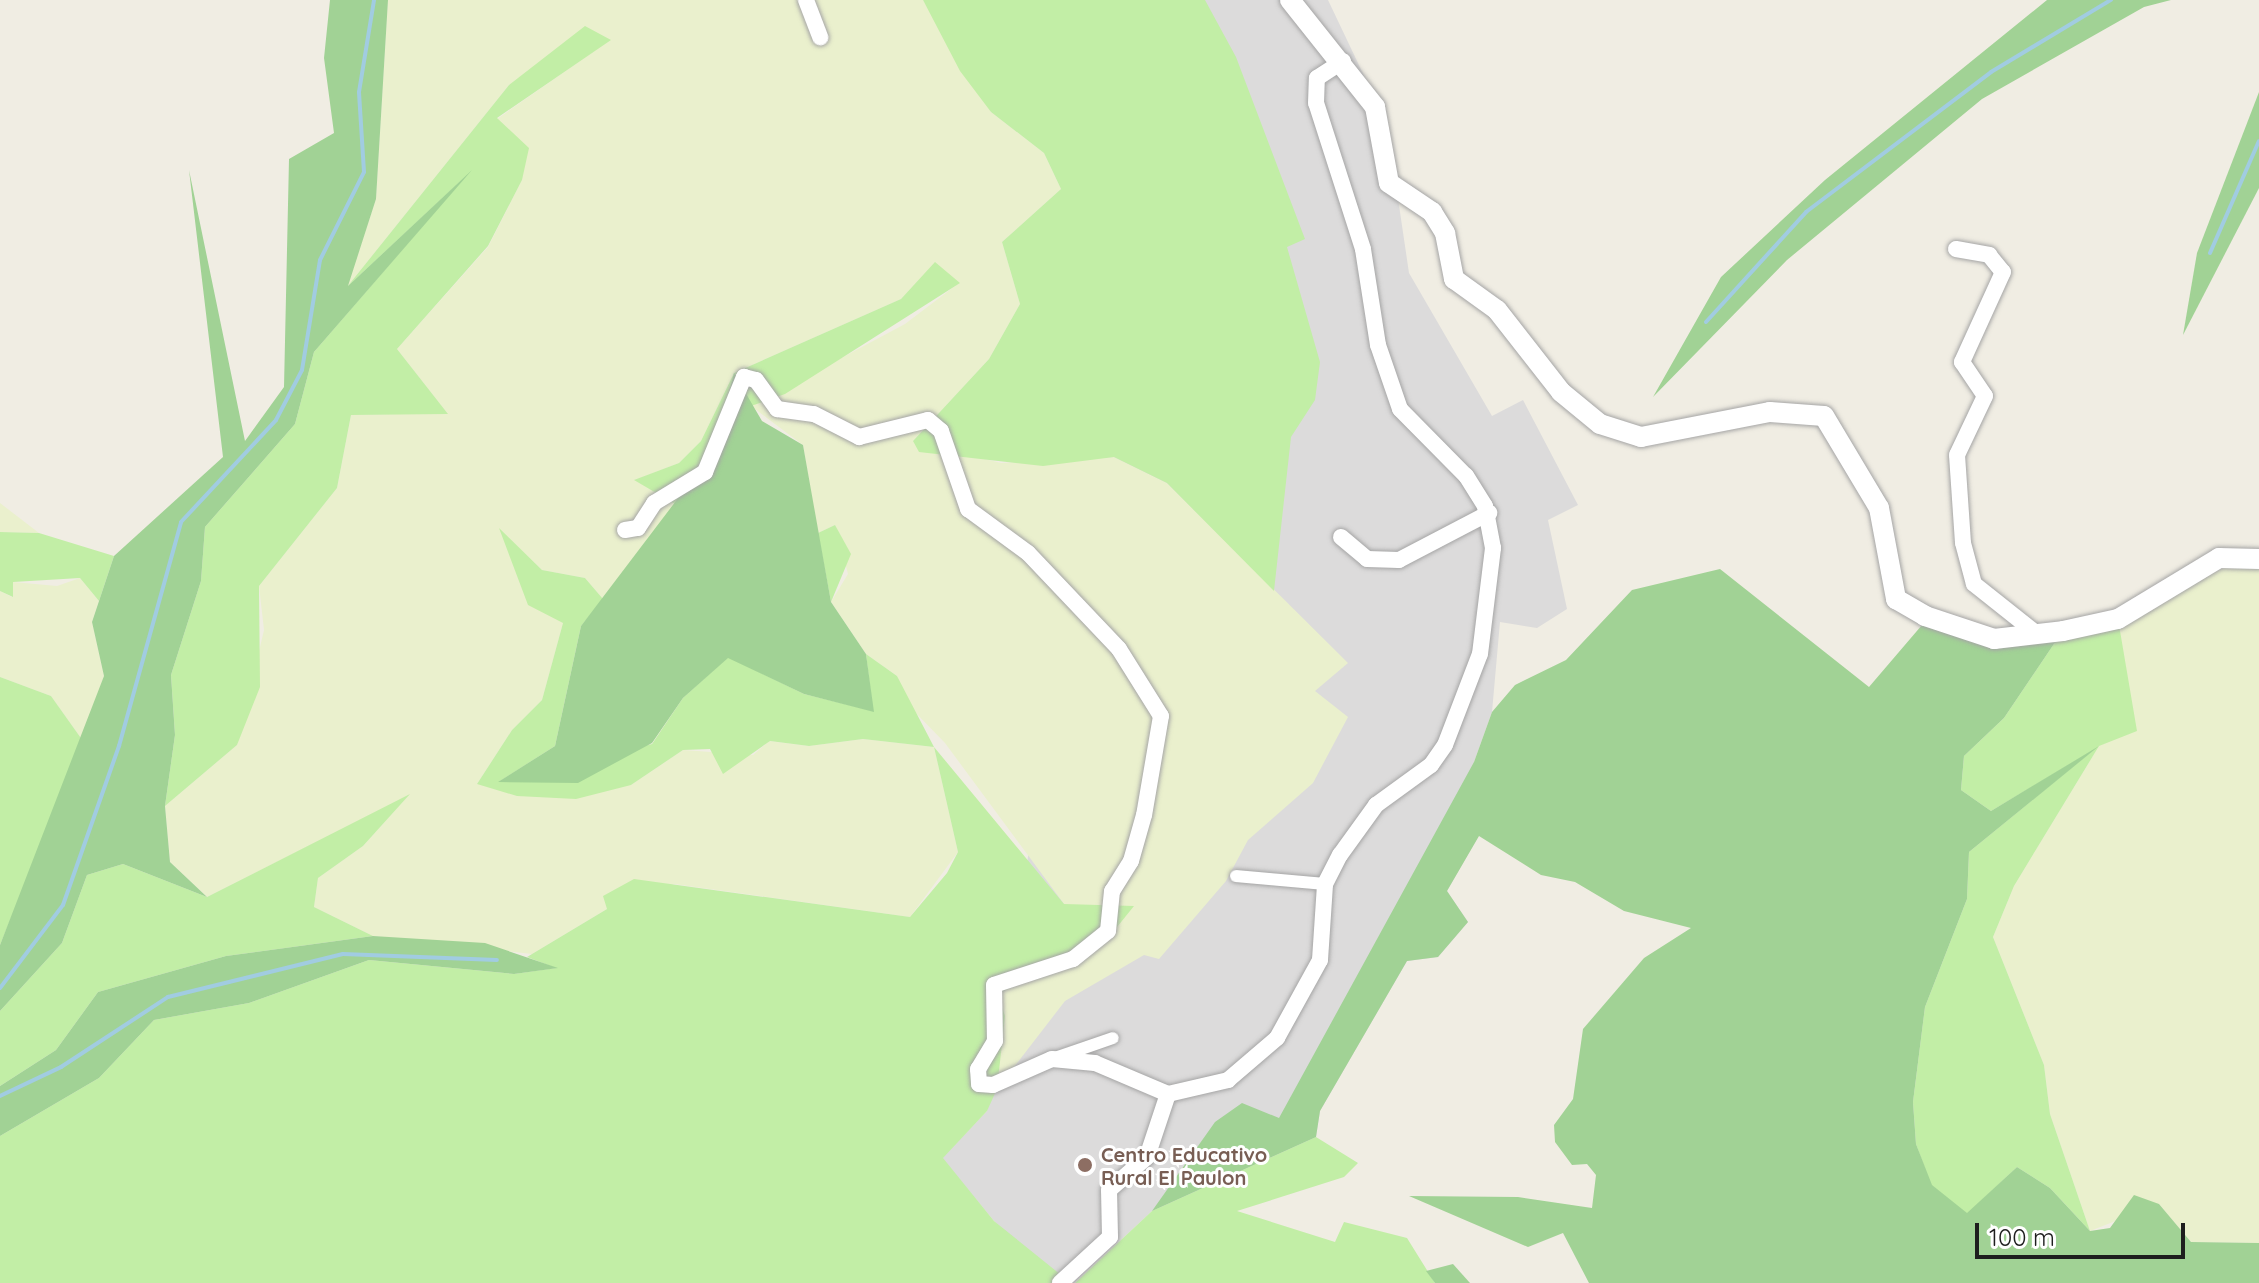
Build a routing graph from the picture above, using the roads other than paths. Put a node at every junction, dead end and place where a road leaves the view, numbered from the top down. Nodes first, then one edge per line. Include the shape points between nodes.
1 (806, 0) edge
2 (1290, 0) edge
3 (820, 37) dead end
4 (1343, 61) junction
5 (1956, 249) dead end
6 (1489, 513) junction
7 (625, 530) dead end
8 (1341, 537) dead end
9 (2259, 559) edge
10 (2037, 634) junction
11 (1236, 876) dead end
12 (1325, 884) junction
13 (1113, 1038) dead end
14 (1052, 1059) junction
15 (1168, 1094) junction
16 (1060, 1283) edge

1 - 3 street
2 - 4 street
4 - 6 street via 1317,78 1316,103 1363,249 1393,392
4 - 10 street via 1383,128 1389,183 1432,212 1445,233 1454,279 1497,310 1581,409 1641,437 1770,412 1824,416 1879,508 1896,599 1957,632
5 - 10 street via 1989,255 2003,272 1962,362 1985,396 1957,455 1963,543 1974,584
6 - 8 street via 1399,560 1367,559
6 - 12 street via 1493,548 1480,654 1462,707 1431,765 1376,805
7 - 14 street via 638,528 654,503 705,472 744,377 756,380 777,409 814,414 859,437 928,420 953,458 968,509 1028,553 1139,672 1161,716 1162,737 1131,861 1112,891 1108,931 1073,959 994,985 995,1041 978,1069 979,1084 993,1085
9 - 10 street via 2219,558 2118,619
11 - 12 street
12 - 15 street via 1320,960 1277,1038 1228,1080
13 - 14 street
14 - 15 street via 1095,1063
15 - 16 street via 1147,1157 1109,1190 1110,1237

